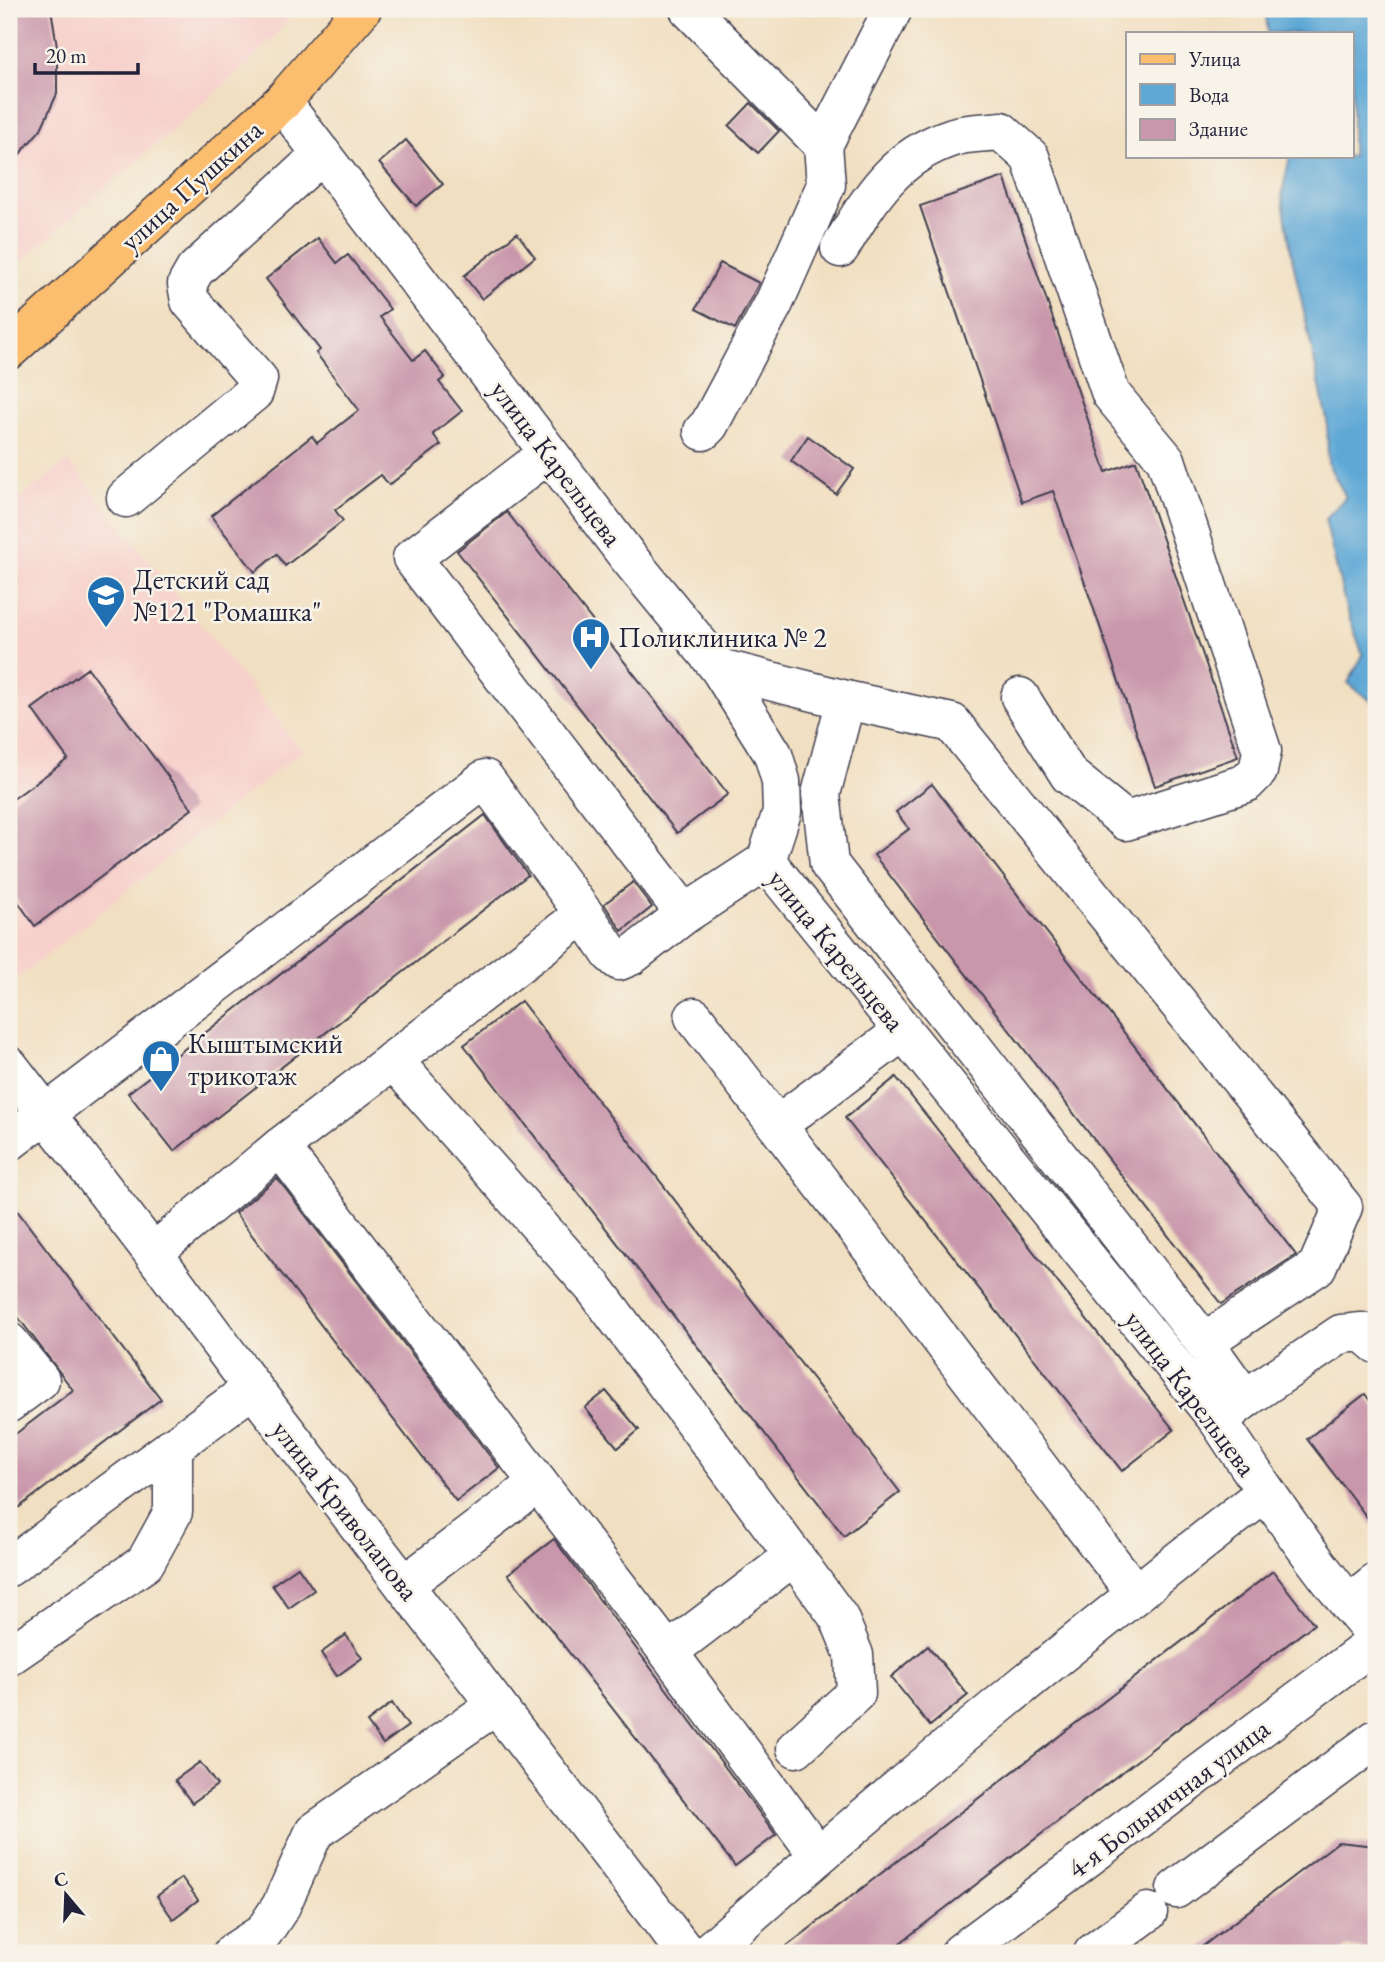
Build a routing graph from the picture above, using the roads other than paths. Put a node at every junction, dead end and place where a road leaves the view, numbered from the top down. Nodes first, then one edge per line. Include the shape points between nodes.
1 (362, 9) edge
2 (689, 9) edge
3 (893, 9) edge
4 (282, 102) junction
5 (823, 145) junction
6 (322, 154) junction
7 (840, 248) dead end
8 (9, 350) edge
9 (703, 431) dead end
10 (549, 453) junction
11 (126, 498) dead end
12 (719, 668) junction
13 (1020, 697) dead end
14 (846, 700) junction
15 (821, 797) junction
16 (782, 811) junction
17 (765, 861) junction
18 (584, 914) junction
19 (685, 914) junction
20 (694, 1017) dead end
21 (902, 1032) junction
22 (393, 1060) junction
23 (9, 1066) edge
24 (45, 1115) junction
25 (777, 1125) junction
26 (9, 1142) edge
27 (280, 1147) junction
28 (153, 1253) junction
29 (9, 1342) edge
30 (1204, 1342) junction
31 (1376, 1344) edge
32 (253, 1388) junction
33 (9, 1403) edge
34 (1231, 1409) junction
35 (173, 1446) junction
36 (538, 1483) junction
37 (1266, 1492) junction
38 (794, 1556) junction
39 (9, 1566) edge
40 (404, 1586) junction
41 (1135, 1593) junction
42 (1363, 1594) edge
43 (1376, 1636) edge
44 (1376, 1642) edge
45 (668, 1652) junction
46 (9, 1656) edge
47 (496, 1705) junction
48 (1376, 1740) edge
49 (796, 1748) dead end
50 (818, 1854) junction
51 (683, 1950) edge
52 (232, 1953) edge
53 (960, 1953) edge
54 (1093, 1953) edge

1 - 4 main road, улица Пушкина
2 - 5 street
3 - 5 street
4 - 6 street, улица Карельцева
4 - 8 main road, улица Пушкина
5 - 9 street via 826,184 774,303
6 - 10 street, улица Карельцева
6 - 11 street via 195,270 187,284 190,302 258,379 254,392
7 - 13 street via 871,196 905,160 953,136 1001,131 1030,157 1111,394 1166,460 1262,751 1258,771 1246,783 1126,821 1069,775
10 - 12 street, улица Карельцева
10 - 19 street via 412,558
12 - 14 street
12 - 16 street, улица Карельцева via 773,754 781,782
14 - 15 street
14 - 30 street via 952,723 1343,1207 1317,1267
15 - 16 street
15 - 30 street via 829,864
16 - 17 street, улица Карельцева
17 - 19 street
17 - 21 street, улица Карельцева
18 - 19 street via 619,961
18 - 22 street
18 - 24 street via 485,779
20 - 25 street
21 - 25 street
21 - 34 street, улица Карельцева
22 - 27 street
22 - 38 street via 595,1289
23 - 24 street, улица Криволапова
24 - 26 street
24 - 28 street, улица Криволапова
25 - 41 street
27 - 28 street
27 - 36 street
28 - 32 street, улица Криволапова
29 - 33 street via 40,1380
30 - 34 street
31 - 34 street via 1362,1332 1341,1335
32 - 35 street
32 - 40 street, улица Криволапова
34 - 37 street, улица Карельцева
35 - 39 street
35 - 46 street via 173,1512 145,1563
36 - 40 street
36 - 45 street
37 - 41 street
37 - 42 street, улица Карельцева
38 - 45 street
38 - 49 street via 839,1618 854,1656 856,1693
40 - 47 street, улица Криволапова
41 - 50 street
42 - 43 street, улица Карельцева
44 - 53 street, 4-я Больничная улица
45 - 50 street
47 - 51 street, улица Криволапова
47 - 52 street via 314,1832 281,1906 263,1933
48 - 54 street
50 - 51 street

